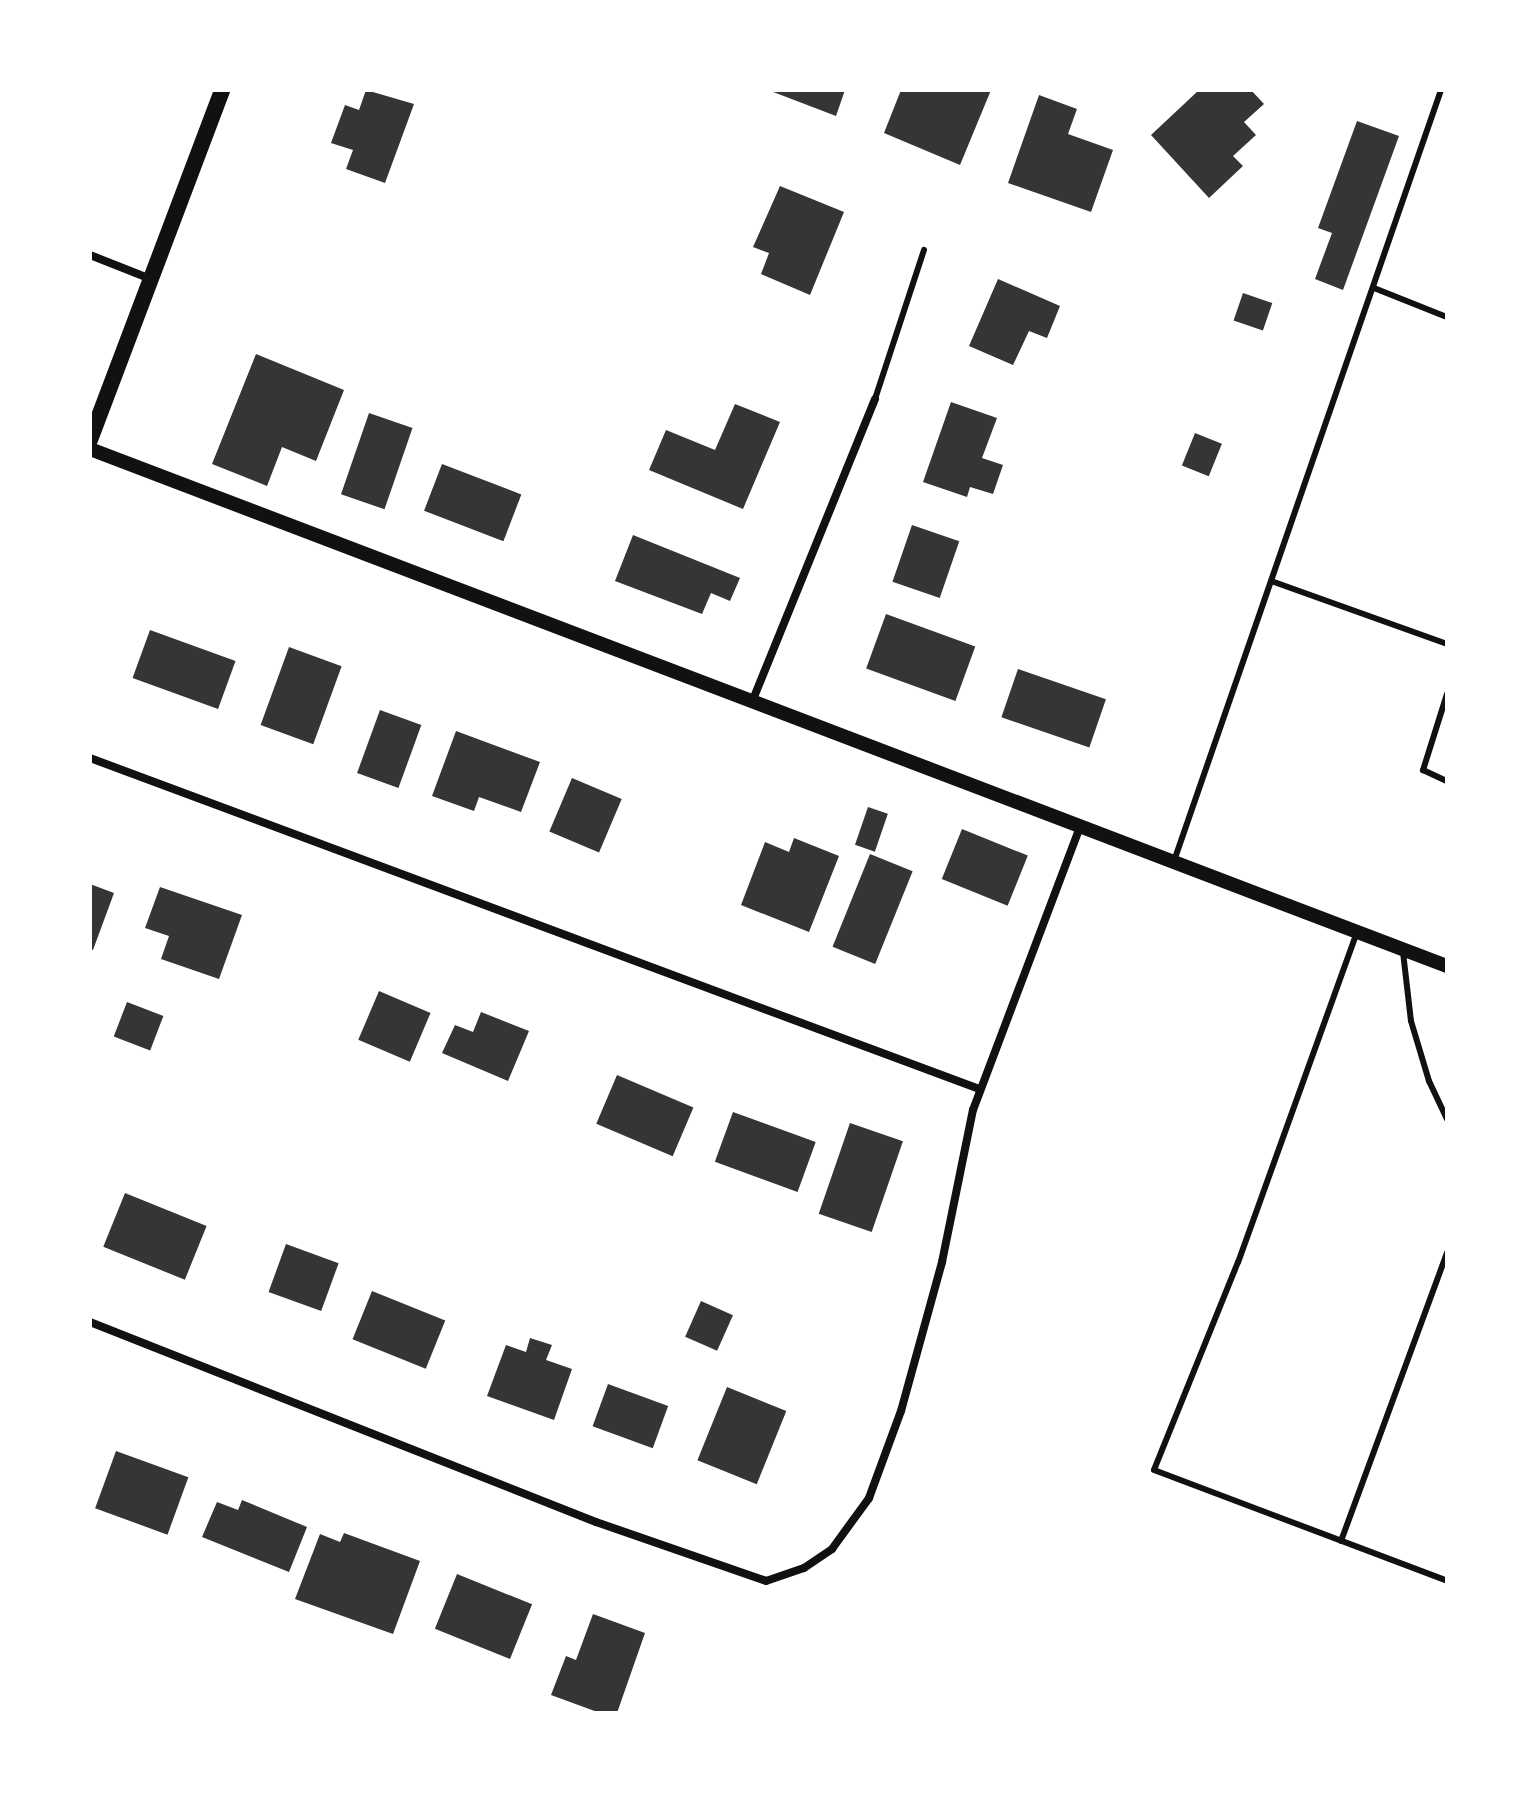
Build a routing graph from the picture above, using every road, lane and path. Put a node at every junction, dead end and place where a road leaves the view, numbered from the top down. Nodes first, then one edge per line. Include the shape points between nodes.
1 (222, 90) edge
2 (1441, 90) edge
3 (924, 250) dead end
4 (90, 255) edge
5 (151, 279) junction
6 (1374, 288) junction
7 (1447, 317) edge
8 (875, 399) joint
9 (90, 440) edge
10 (90, 449) edge
11 (1274, 582) junction
12 (1447, 644) edge
13 (1447, 694) edge
14 (752, 702) junction
15 (90, 758) edge
16 (1447, 781) edge
17 (1080, 827) junction
18 (1174, 863) junction
19 (1357, 931) junction
20 (1403, 948) junction
21 (1447, 966) edge
22 (979, 1089) junction
23 (1447, 1119) edge
24 (1447, 1253) edge
25 (90, 1322) edge
26 (1341, 1541) junction
27 (1447, 1581) edge

1 - 5 main road
2 - 6 lane
3 - 8 lane
4 - 5 street
5 - 9 main road
6 - 7 lane
6 - 11 lane
8 - 14 street
10 - 14 street
11 - 12 lane
11 - 18 lane
13 - 16 lane via 1423,770
14 - 17 street
15 - 22 street
17 - 18 street
17 - 22 street
18 - 19 street
19 - 20 street
19 - 26 lane via 1238,1262 1154,1470
20 - 21 street
20 - 23 lane via 1411,1021
22 - 25 street via 942,1262 901,1411 855,1521 832,1549 804,1568 766,1581 596,1522
24 - 26 lane
26 - 27 lane

